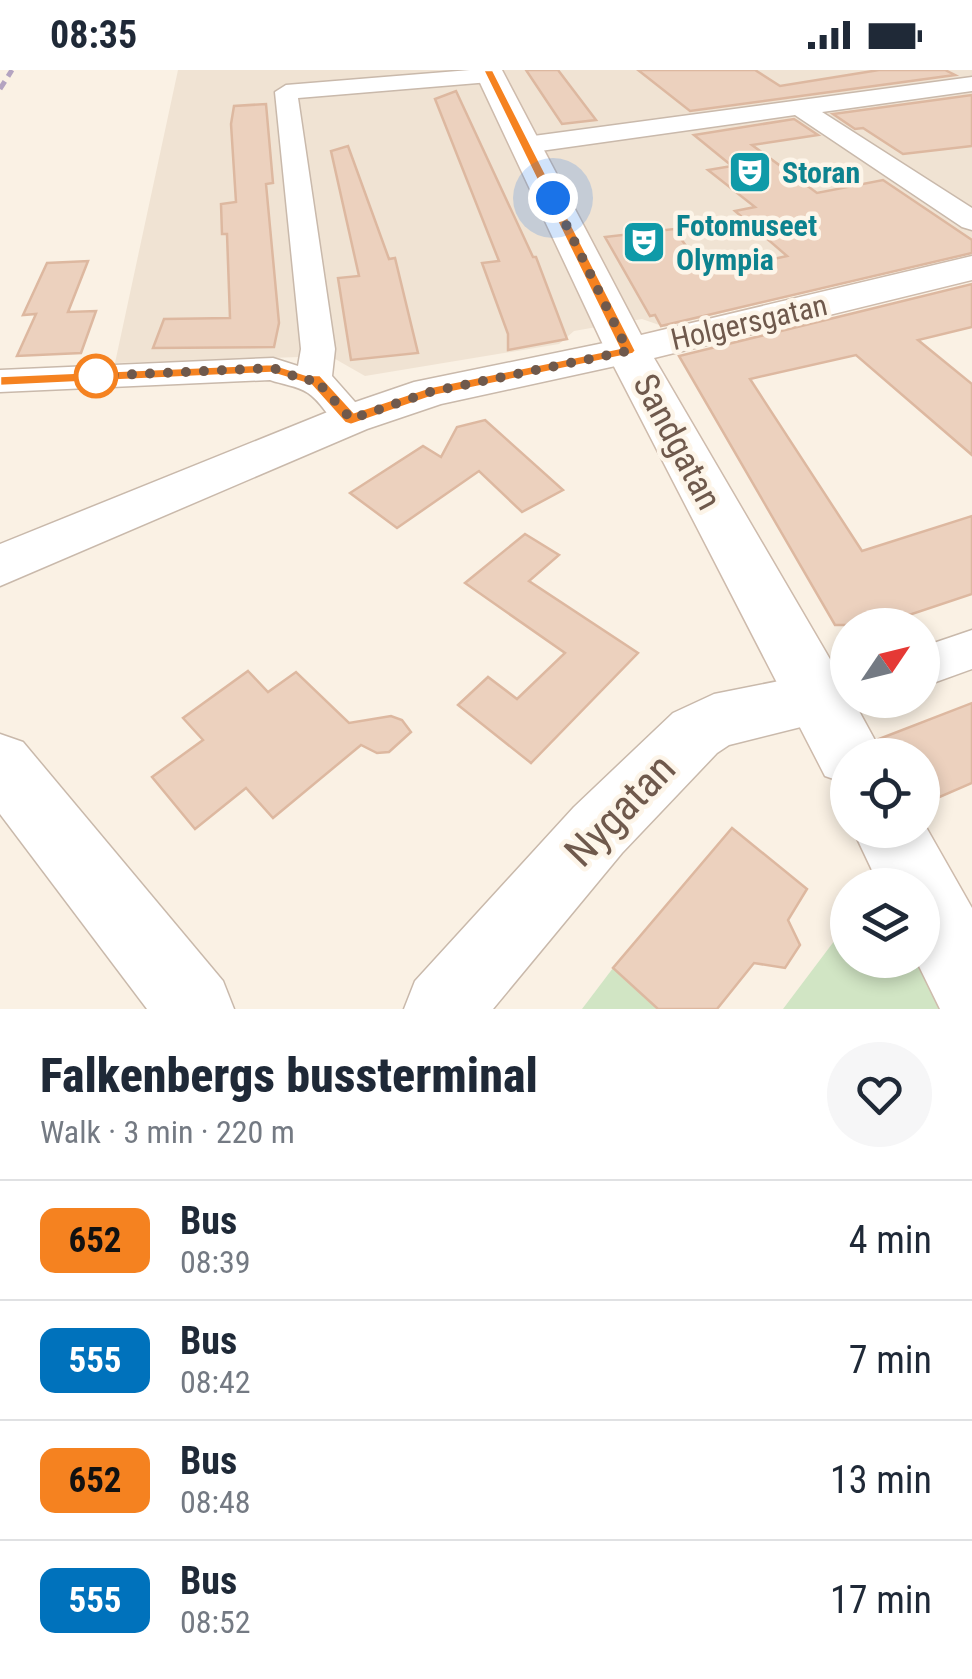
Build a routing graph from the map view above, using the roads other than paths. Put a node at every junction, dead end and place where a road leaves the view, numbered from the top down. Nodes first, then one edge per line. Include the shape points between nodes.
1 (489, 72) edge
2 (972, 84) edge
3 (800, 108) junction
4 (526, 145) junction
5 (972, 221) edge
6 (972, 268) edge
7 (628, 351) junction
8 (314, 378) junction
9 (0, 381) edge
10 (351, 419) junction
11 (0, 566) edge
12 (972, 648) edge
13 (940, 660) edge
14 (830, 700) edge
15 (830, 716) edge
16 (0, 763) edge
17 (940, 927) edge
18 (972, 987) edge
19 (195, 1009) edge
20 (443, 1009) edge

1 - 4 main road, Sandgatan
1 - 8 street via 286,92 318,349
2 - 3 street
3 - 4 street
3 - 5 street
4 - 7 main road, Sandgatan
6 - 7 main road, Holgersgatan
7 - 10 street, Holgersgatan via 430,392
7 - 14 main road, Sandgatan
8 - 9 street via 273,368
8 - 10 street
10 - 11 street, Holgersgatan
12 - 13 street
15 - 20 street, Nygatan via 714,721 695,734 598,830
16 - 19 street
17 - 18 main road

